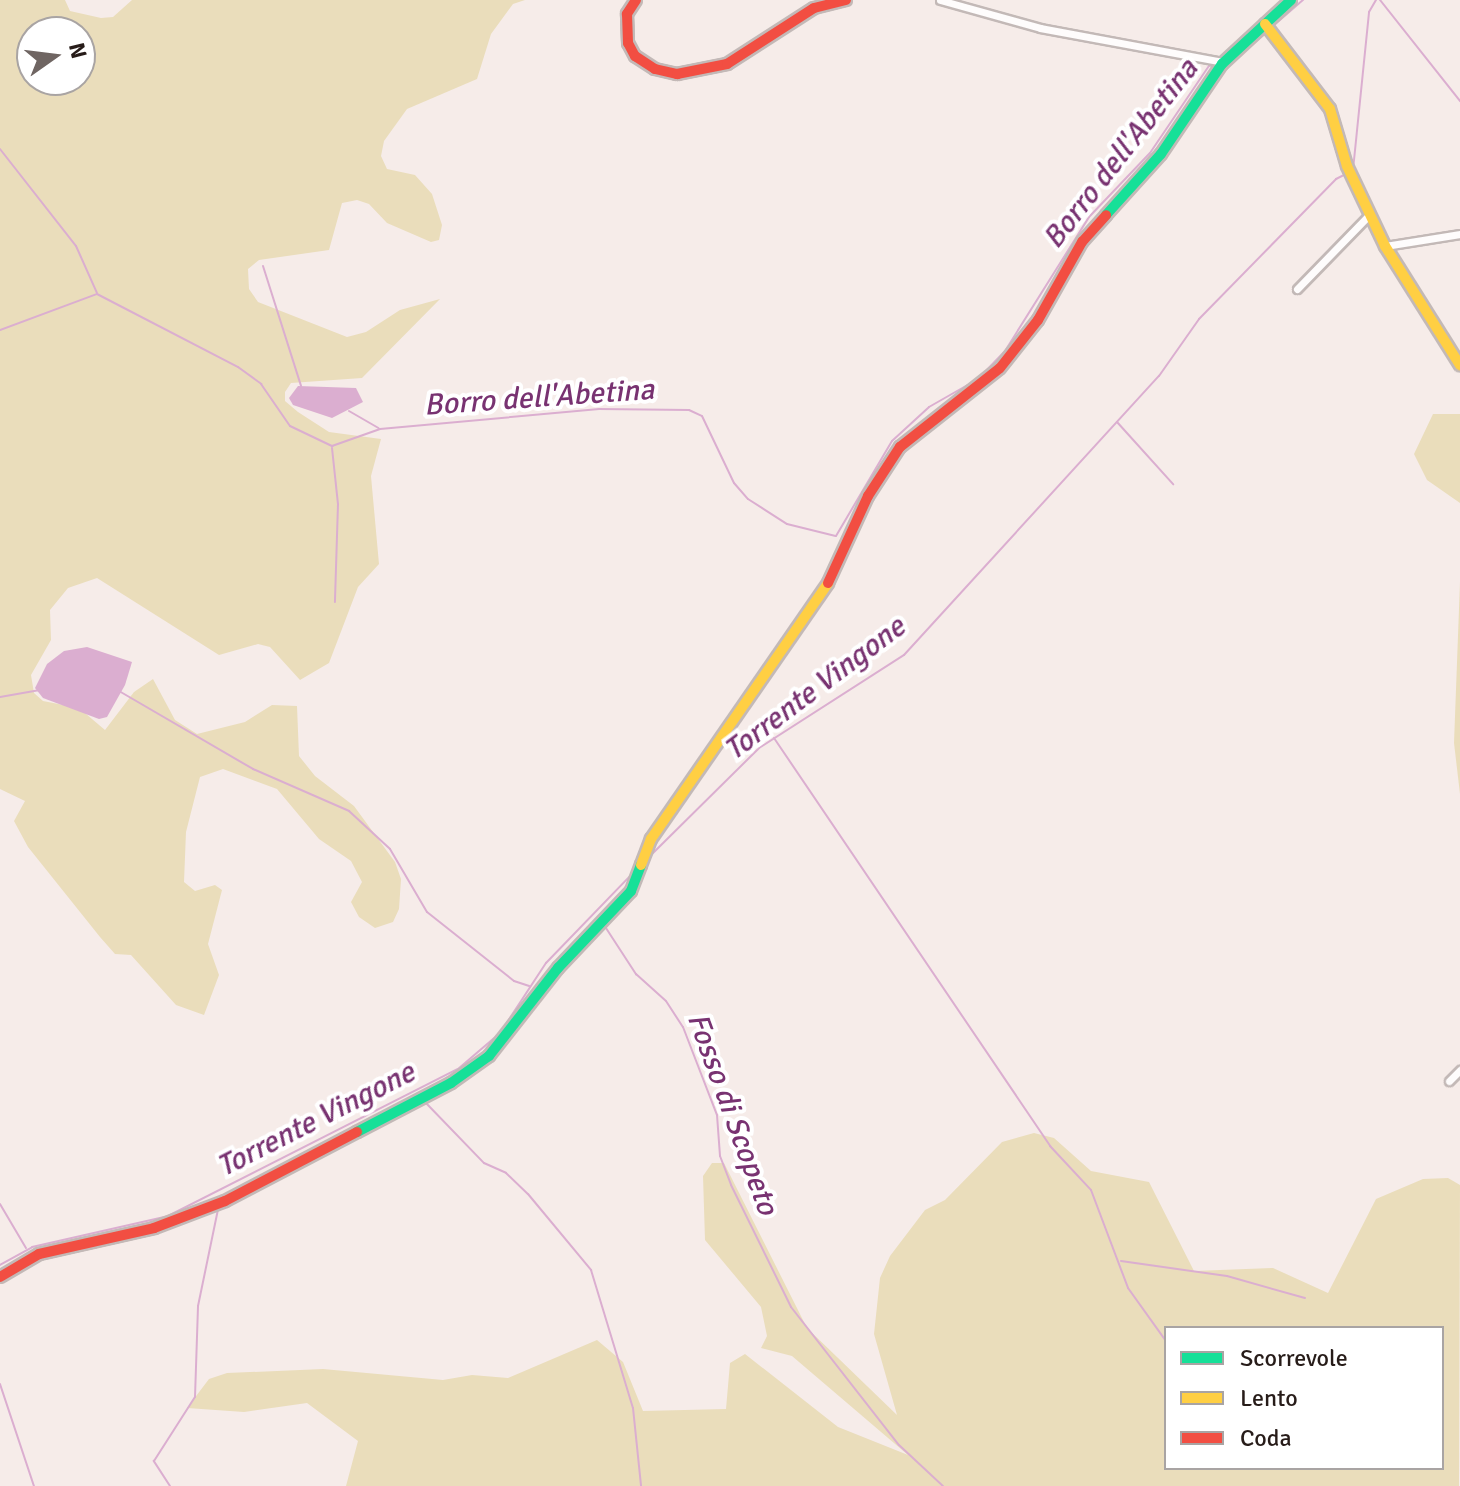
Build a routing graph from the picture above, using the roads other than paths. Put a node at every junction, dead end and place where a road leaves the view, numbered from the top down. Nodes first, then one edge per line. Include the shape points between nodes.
1 (636, 0) edge
2 (846, 0) edge
3 (940, 0) edge
4 (1291, 0) edge
5 (1265, 24) junction
6 (1224, 62) junction
7 (1370, 214) junction
8 (1460, 234) edge
9 (1385, 246) junction
10 (1297, 289) dead end
11 (1460, 365) edge
12 (1460, 1070) edge
13 (1449, 1081) dead end
14 (0, 1277) edge

1 - 2 street via 627,14 628,43 635,56 655,69 677,74 727,64 814,8
3 - 6 street via 1040,28
4 - 5 street
5 - 6 street
5 - 7 street via 1330,109 1347,166
6 - 14 street via 1161,154 1082,242 1038,320 1000,368 900,447 868,496 829,581 646,852 631,891 489,1056 451,1083 219,1203 154,1228 39,1254
7 - 9 street
7 - 10 street
8 - 9 street
9 - 11 street
12 - 13 street

